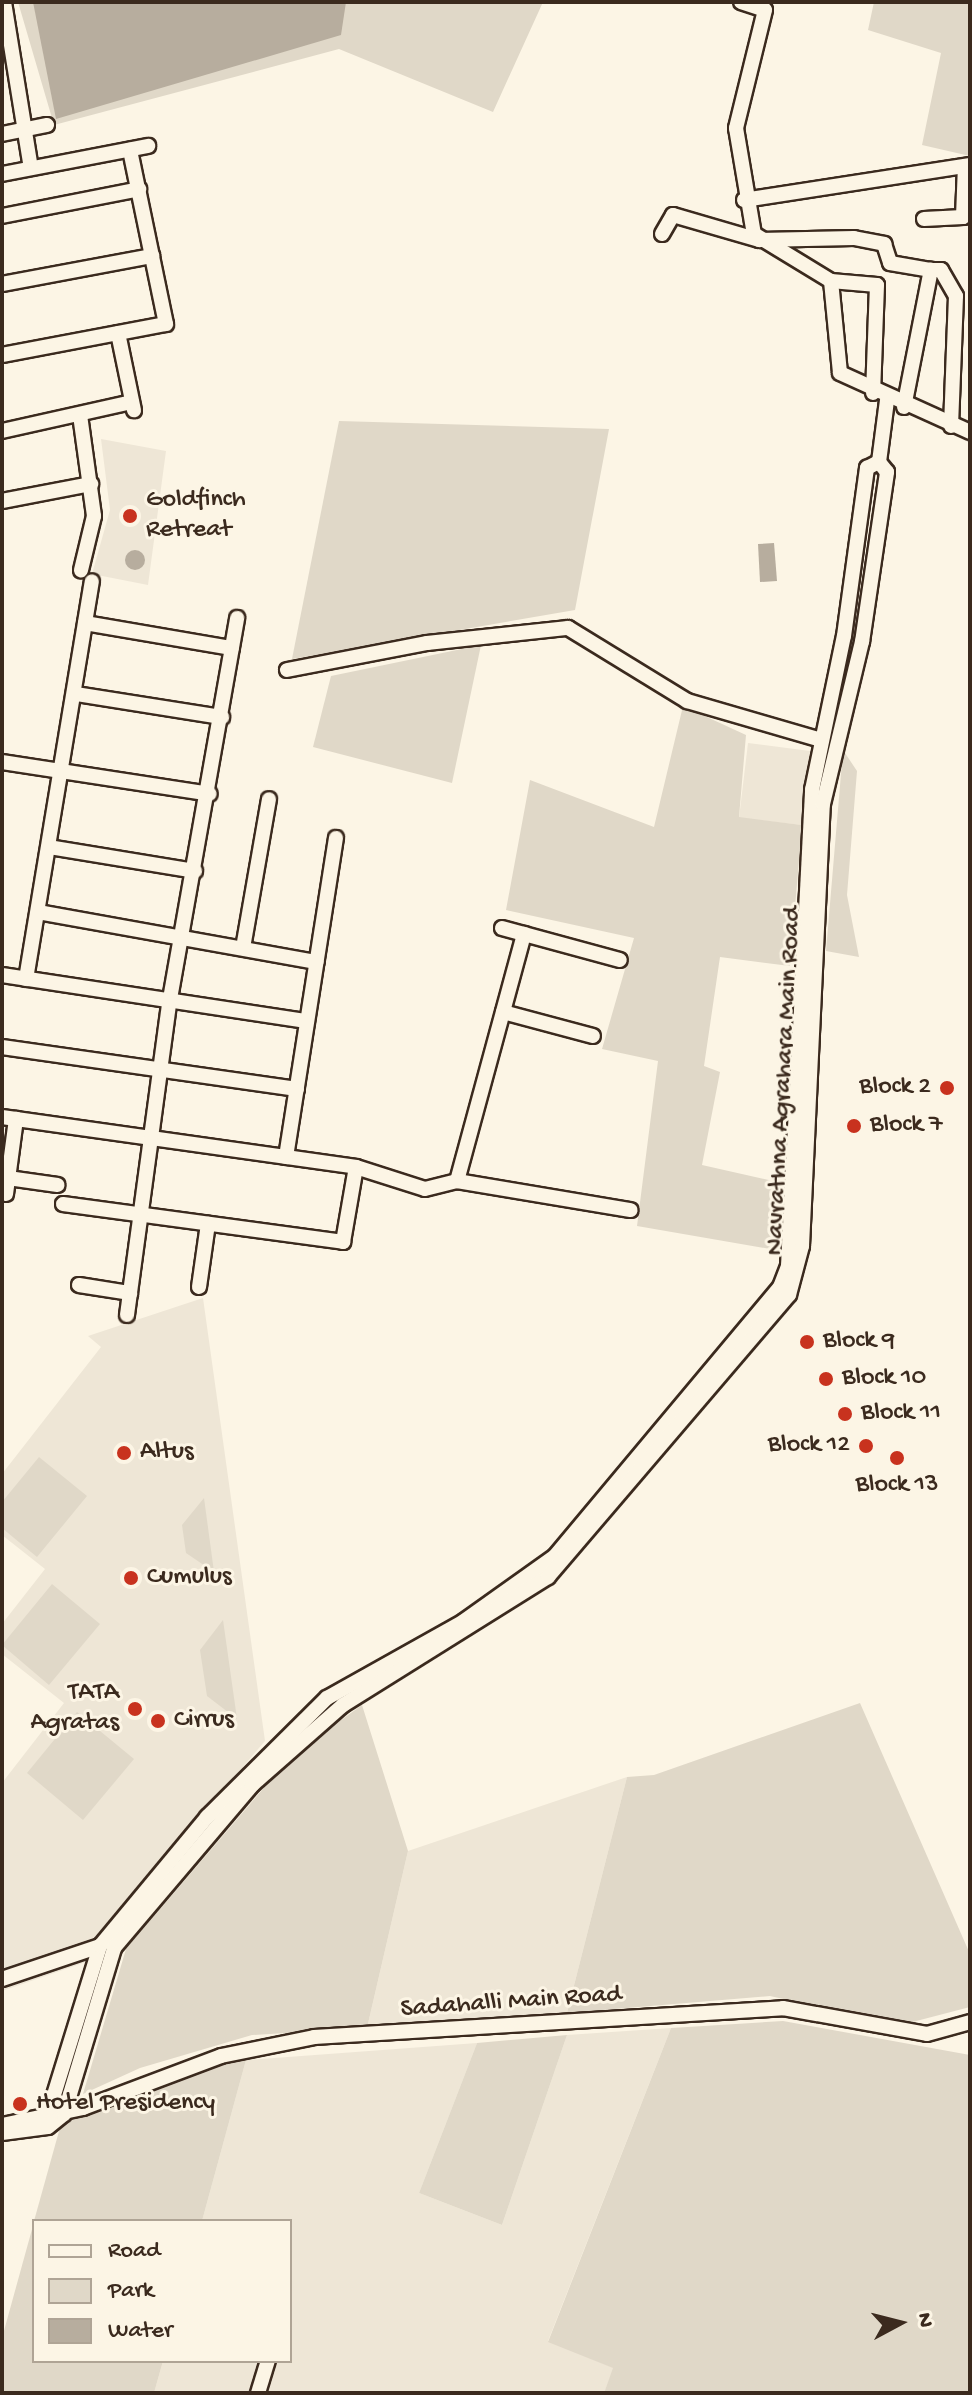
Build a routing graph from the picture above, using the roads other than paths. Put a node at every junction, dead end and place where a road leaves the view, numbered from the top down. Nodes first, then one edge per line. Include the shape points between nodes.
1 (4, 2) edge
2 (741, 2) edge
3 (8, 57) edge
4 (47, 125) dead end
5 (25, 129) junction
6 (2, 134) edge
7 (148, 146) dead end
8 (130, 150) junction
9 (968, 165) edge
10 (31, 168) junction
11 (2, 174) edge
12 (139, 189) junction
13 (744, 200) junction
14 (2, 216) edge
15 (924, 219) dead end
16 (662, 234) dead end
17 (759, 240) junction
18 (152, 256) junction
19 (931, 270) junction
20 (831, 281) junction
21 (2, 284) edge
22 (954, 291) junction
23 (970, 292) edge
24 (118, 333) junction
25 (2, 355) edge
26 (873, 393) junction
27 (887, 400) junction
28 (904, 407) junction
29 (80, 415) junction
30 (951, 426) junction
31 (2, 431) edge
32 (970, 432) edge
33 (879, 462) junction
34 (91, 484) junction
35 (2, 501) edge
36 (81, 570) dead end
37 (92, 581) dead end
38 (237, 618) dead end
39 (85, 623) junction
40 (844, 636) junction
41 (862, 642) junction
42 (232, 648) junction
43 (287, 670) dead end
44 (76, 694) junction
45 (222, 717) junction
46 (821, 740) junction
47 (2, 762) edge
48 (63, 772) junction
49 (210, 794) junction
50 (269, 799) dead end
51 (336, 838) dead end
52 (49, 847) junction
53 (195, 871) junction
54 (38, 912) junction
55 (502, 928) dead end
56 (524, 934) junction
57 (182, 936) junction
58 (243, 948) junction
59 (620, 960) dead end
60 (317, 962) junction
61 (2, 975) edge
62 (26, 979) junction
63 (170, 999) junction
64 (503, 1012) junction
65 (307, 1021) junction
66 (593, 1036) dead end
67 (2, 1047) edge
68 (160, 1068) junction
69 (297, 1089) junction
70 (9, 1118) edge
71 (150, 1138) junction
72 (286, 1157) junction
73 (356, 1167) junction
74 (457, 1181) junction
75 (58, 1185) dead end
76 (63, 1204) dead end
77 (631, 1210) dead end
78 (140, 1214) junction
79 (208, 1224) junction
80 (79, 1285) dead end
81 (199, 1287) dead end
82 (130, 1293) junction
83 (127, 1315) dead end
84 (633, 1476) junction
85 (138, 1907) junction
86 (100, 1946) junction
87 (2, 1979) edge
88 (970, 2022) edge
89 (57, 2112) junction
90 (2, 2125) edge
91 (2, 2133) edge
92 (267, 2363) edge
93 (258, 2393) edge

1 - 3 street
2 - 13 street via 765,10 736,128
3 - 5 street
4 - 5 street
5 - 6 street
5 - 10 street
7 - 8 street
8 - 10 street
8 - 12 street
9 - 13 street
9 - 15 street via 963,217
10 - 11 street
12 - 14 street
12 - 18 street
13 - 17 street
16 - 17 street via 673,215
17 - 19 street via 854,238 884,244 890,263
17 - 20 street
18 - 21 street
18 - 24 street via 166,324
19 - 22 street via 947,274
19 - 28 street
20 - 26 street via 840,373
20 - 26 street via 862,280 879,290
22 - 23 street
22 - 30 street
24 - 25 street
24 - 29 street via 133,407
26 - 27 street
27 - 28 street
27 - 33 street
28 - 30 street
29 - 31 street
29 - 34 street
30 - 32 street
33 - 40 street, Navrathna Agrahara Main Road via 867,468
33 - 41 street, Navrathna Agrahara Main Road via 887,472
34 - 35 street
34 - 36 street via 94,516
37 - 39 street
38 - 42 street
39 - 42 street
39 - 44 street
40 - 41 street
40 - 46 street, Navrathna Agrahara Main Road
41 - 84 street, Navrathna Agrahara Main Road via 823,804 797,1280
42 - 45 street
43 - 46 street via 427,643 568,628 687,701
44 - 45 street
44 - 48 street
45 - 49 street
46 - 84 street, Navrathna Agrahara Main Road via 812,790 788,1266 780,1287
47 - 48 street
48 - 49 street
48 - 52 street
49 - 53 street
50 - 58 street
51 - 60 street
52 - 53 street
52 - 54 street
53 - 57 street
54 - 57 street
54 - 62 street
55 - 56 street
56 - 59 street
56 - 64 street
57 - 58 street
57 - 63 street
58 - 60 street
60 - 65 street
61 - 62 street
62 - 63 street
63 - 65 street
63 - 68 street
64 - 66 street
64 - 74 street
65 - 69 street
67 - 68 street
68 - 69 street
68 - 71 street
69 - 72 street
70 - 71 street
70 - 75 street via 7,1186
71 - 72 street
71 - 78 street
72 - 73 street
73 - 74 street via 425,1189
73 - 79 street via 343,1242
74 - 77 street
76 - 78 street
78 - 79 street
78 - 82 street
79 - 81 street
80 - 82 street
82 - 83 street
84 - 85 street, Navrathna Agrahara Main Road via 517,1587 327,1698 259,1760
85 - 86 street, Navrathna Agrahara Main Road
85 - 89 street, Navrathna Agrahara Main Road via 114,1948
86 - 87 street
86 - 89 street, Navrathna Agrahara Main Road
88 - 89 street, Sadahalli Main Road via 927,2034 783,2008 314,2037 185,2066
89 - 90 street, Sadahalli Main Road
89 - 91 street, Sadahalli Main Road via 48,2127
92 - 93 street

